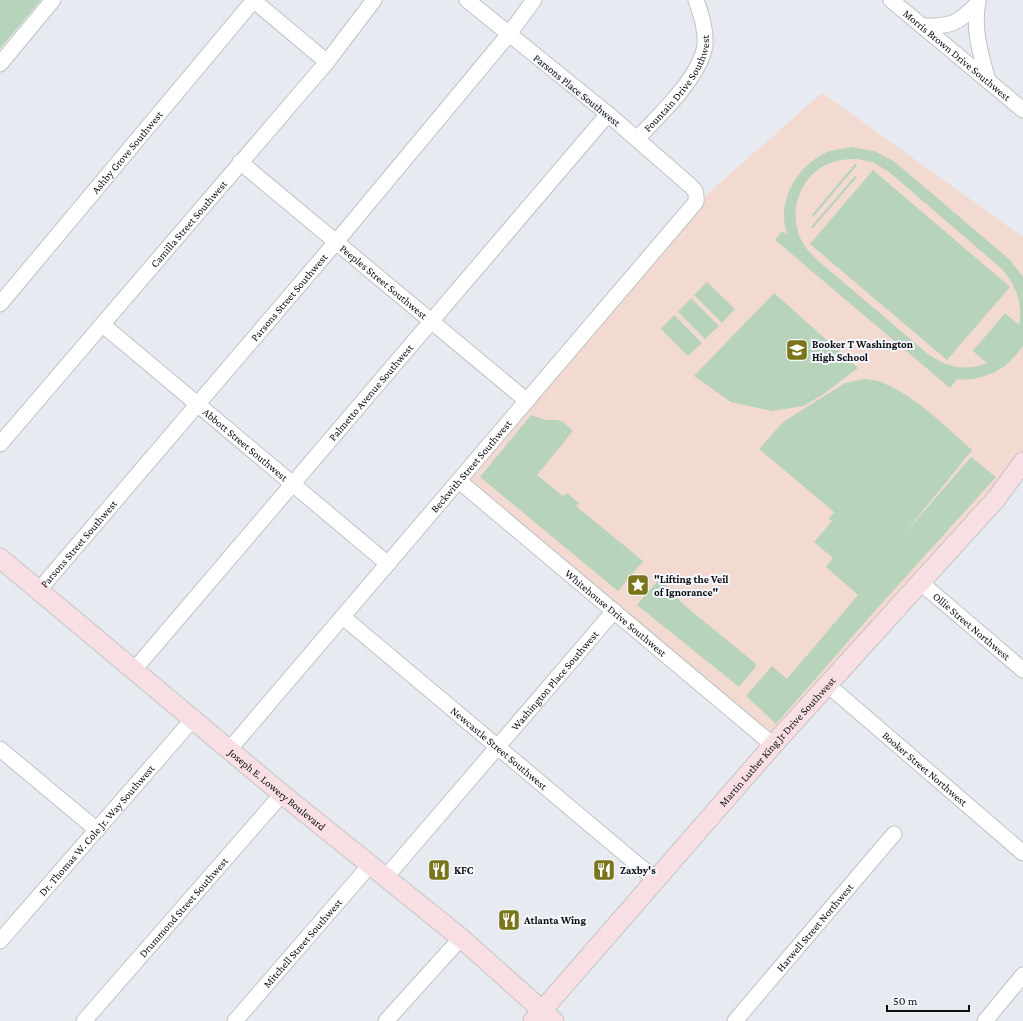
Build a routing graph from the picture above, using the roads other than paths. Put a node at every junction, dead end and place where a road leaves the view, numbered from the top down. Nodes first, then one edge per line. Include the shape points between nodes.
1 (53, 0) edge
2 (254, 0) edge
3 (374, 0) edge
4 (467, 0) edge
5 (534, 0) edge
6 (696, 0) edge
7 (890, 0) edge
8 (978, 1) edge
9 (922, 26) junction
10 (509, 34) junction
11 (327, 62) junction
12 (0, 64) edge
13 (988, 81) junction
14 (1023, 110) edge
15 (608, 114) junction
16 (637, 140) junction
17 (240, 162) junction
18 (686, 182) joint
19 (336, 242) junction
20 (0, 304) edge
21 (432, 322) junction
22 (103, 325) junction
23 (527, 401) junction
24 (197, 405) junction
25 (0, 444) edge
26 (1023, 462) edge
27 (459, 481) junction
28 (293, 485) junction
29 (0, 558) edge
30 (388, 564) junction
31 (920, 582) junction
32 (39, 590) junction
33 (614, 611) junction
34 (343, 617) junction
35 (134, 670) junction
36 (1023, 670) edge
37 (828, 685) junction
38 (193, 719) junction
39 (773, 745) junction
40 (498, 747) junction
41 (0, 749) edge
42 (230, 750) junction
43 (282, 794) junction
44 (97, 830) junction
45 (894, 834) dead end
46 (1023, 853) edge
47 (370, 865) junction
48 (386, 877) junction
49 (656, 880) junction
50 (461, 938) junction
51 (0, 941) edge
52 (1023, 975) edge
53 (543, 1018) edge
54 (84, 1021) edge
55 (236, 1021) edge
56 (386, 1021) edge
57 (735, 1021) edge
58 (985, 1021) edge

1 - 12 street
2 - 11 street
2 - 20 street, Ashby Grove Southwest
3 - 11 street, Camilla Street Southwest
4 - 10 street, Parsons Place Southwest
5 - 10 street, Parsons Street Southwest
6 - 16 street, Fountain Drive Southwest via 704,29 705,45 701,60 690,81
7 - 9 street, Morris Brown Drive Southwest
8 - 9 street via 966,16 953,24 940,27
8 - 13 street via 977,41
9 - 13 street, Morris Brown Drive Southwest
10 - 15 street, Parsons Place Southwest
10 - 19 street, Parsons Street Southwest
11 - 17 street, Camilla Street Southwest
13 - 14 street, Morris Brown Drive Southwest
15 - 16 street, Parsons Place Southwest
15 - 21 street, Palmetto Avenue Southwest
16 - 18 street, Parsons Place Southwest
17 - 19 street, Peeples Street Southwest
17 - 22 street, Camilla Street Southwest
18 - 23 street, Beckwith Street Southwest via 697,195 696,202
19 - 21 street, Peeples Street Southwest
19 - 24 street, Parsons Street Southwest
21 - 23 street, Peeples Street Southwest
21 - 28 street, Palmetto Avenue Southwest
22 - 24 street, Abbott Street Southwest
22 - 25 street, Camilla Street Southwest
23 - 27 street, Beckwith Street Southwest
24 - 28 street, Abbott Street Southwest
24 - 32 street, Parsons Street Southwest
26 - 31 main road, Martin Luther King Jr Drive Southwest via 996,499
27 - 30 street, Beckwith Street Southwest
27 - 33 street, Whitehouse Drive Southwest
28 - 30 street, Abbott Street Southwest
28 - 35 street, Palmetto Avenue Southwest
29 - 32 main road, Joseph E. Lowery Boulevard
30 - 34 street, Beckwith Street Southwest
31 - 36 street, Ollie Street Northwest
31 - 37 main road, Martin Luther King Jr Drive Southwest
32 - 35 main road, Joseph E. Lowery Boulevard
33 - 39 street, Whitehouse Drive Southwest
33 - 40 street, Washington Place Southwest
34 - 40 street, Newcastle Street Southwest
34 - 42 street, Beckwith Street Southwest
35 - 38 main road, Joseph E. Lowery Boulevard
37 - 39 main road, Martin Luther King Jr Drive Southwest
37 - 46 street, Booker Street Northwest
38 - 42 main road, Joseph E. Lowery Boulevard
38 - 44 street, Dr. Thomas W. Cole Jr. Way Southwest
39 - 49 main road, Martin Luther King Jr Drive Southwest
40 - 48 street, Washington Place Southwest
40 - 49 street, Newcastle Street Southwest
41 - 44 street
42 - 43 main road, Joseph E. Lowery Boulevard
43 - 47 main road, Joseph E. Lowery Boulevard
43 - 54 street, Drummond Street Southwest
44 - 51 street, Dr. Thomas W. Cole Jr. Way Southwest
45 - 57 street, Harwell Street Northwest
47 - 48 main road, Joseph E. Lowery Boulevard
47 - 55 street, Mitchell Street Southwest
48 - 50 main road, Joseph E. Lowery Boulevard
49 - 53 main road, Martin Luther King Jr Drive Southwest
50 - 53 main road, Joseph E. Lowery Boulevard
50 - 56 street
52 - 58 street

